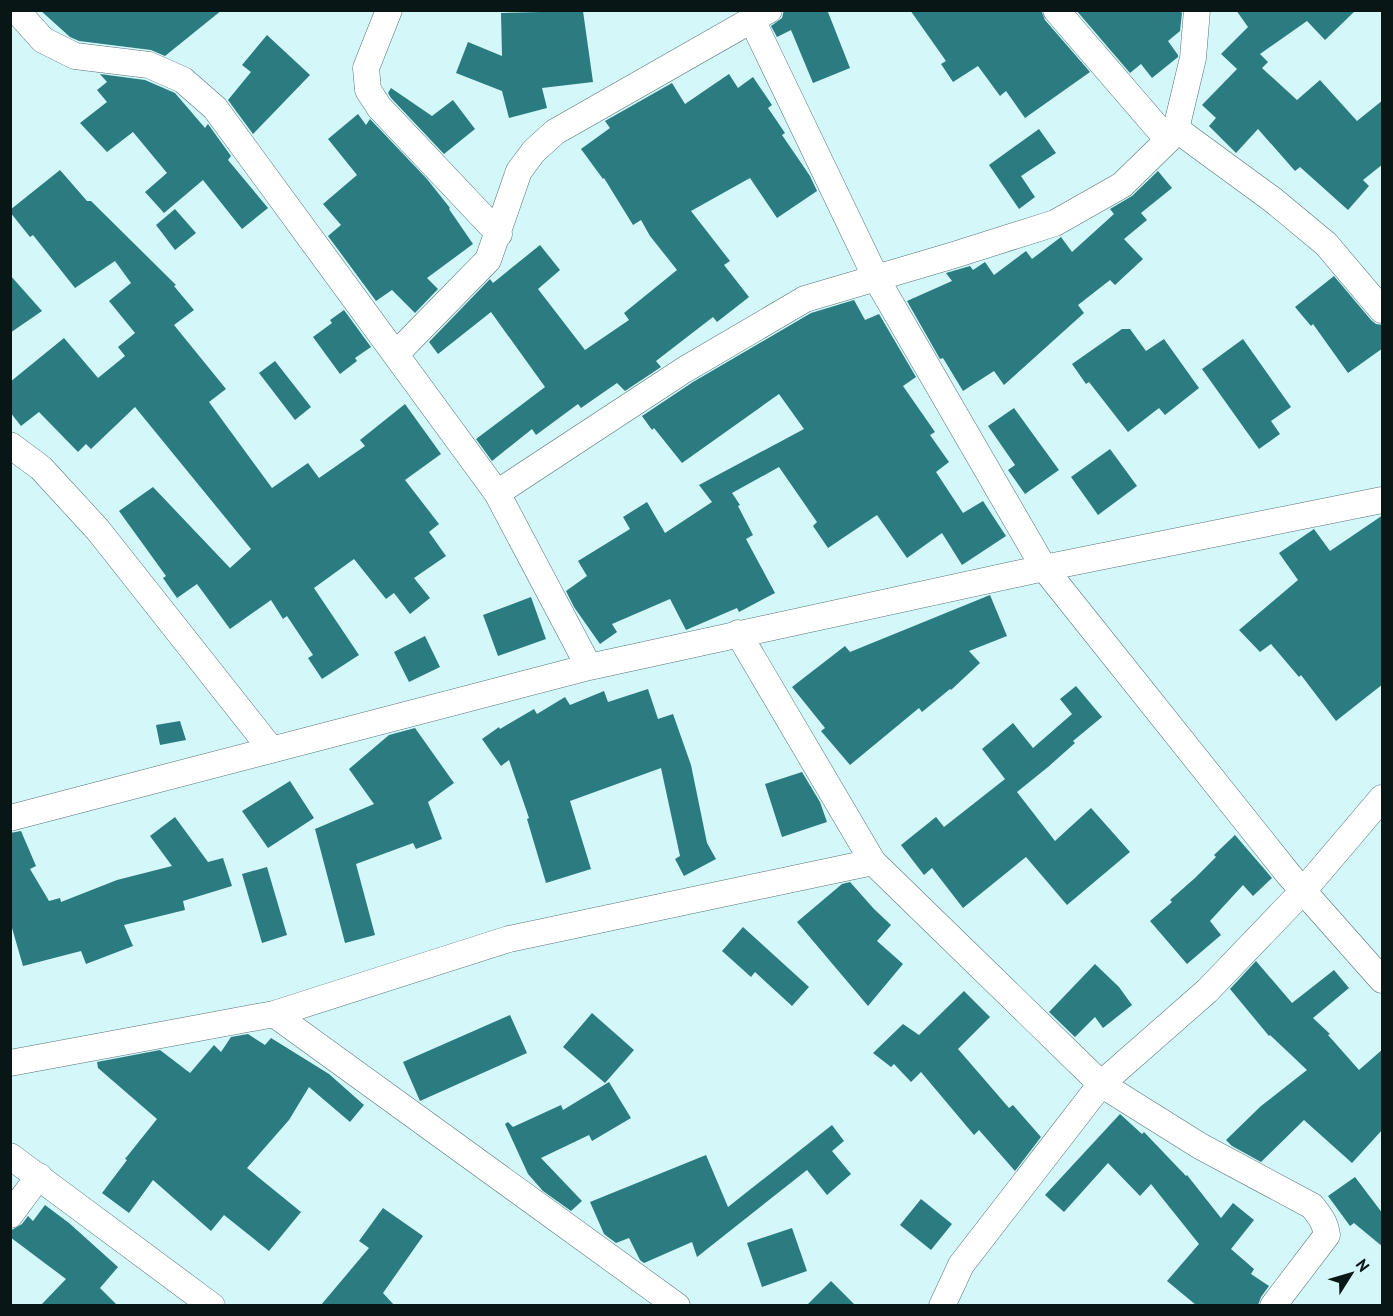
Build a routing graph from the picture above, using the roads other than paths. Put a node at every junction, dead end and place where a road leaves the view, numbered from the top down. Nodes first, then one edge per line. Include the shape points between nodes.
1 (16, 10) edge
2 (389, 10) edge
3 (1056, 10) edge
4 (1197, 10) edge
5 (761, 15) edge
6 (1172, 134) junction
7 (499, 234) junction
8 (876, 278) junction
9 (1383, 310) edge
10 (396, 354) junction
11 (10, 445) edge
12 (497, 493) junction
13 (1383, 500) edge
14 (1044, 568) junction
15 (738, 633) junction
16 (589, 667) junction
17 (271, 749) junction
18 (1383, 798) edge
19 (10, 818) edge
20 (873, 862) junction
21 (1303, 891) junction
22 (1383, 980) edge
23 (273, 1014) junction
24 (10, 1063) edge
25 (1101, 1084) junction
26 (10, 1156) edge
27 (39, 1176) junction
28 (10, 1215) edge
29 (212, 1305) edge
30 (677, 1305) edge
31 (942, 1305) edge
32 (1273, 1305) edge

1 - 10 street via 43,40 75,56 149,65 183,80 215,108
2 - 7 street via 366,68 368,90 379,107
3 - 6 street
4 - 6 street via 1193,58
5 - 7 street via 555,132 519,171
5 - 8 street
6 - 8 street via 1122,185 1055,223
6 - 9 street via 1273,200 1326,244
7 - 10 street via 488,260
8 - 12 street via 805,299 684,370
8 - 14 street
10 - 12 street
11 - 17 street via 41,468 98,530
12 - 16 street
13 - 14 street
14 - 15 street
14 - 21 street
15 - 16 street
15 - 20 street
16 - 17 street
17 - 19 street
18 - 21 street
20 - 23 street via 509,939
20 - 25 street
21 - 22 street
21 - 25 street via 1207,991
23 - 24 street
23 - 30 street
25 - 31 street via 962,1265
25 - 32 street via 1200,1146 1312,1206 1319,1214 1327,1235
26 - 27 street
27 - 28 street
27 - 29 street

